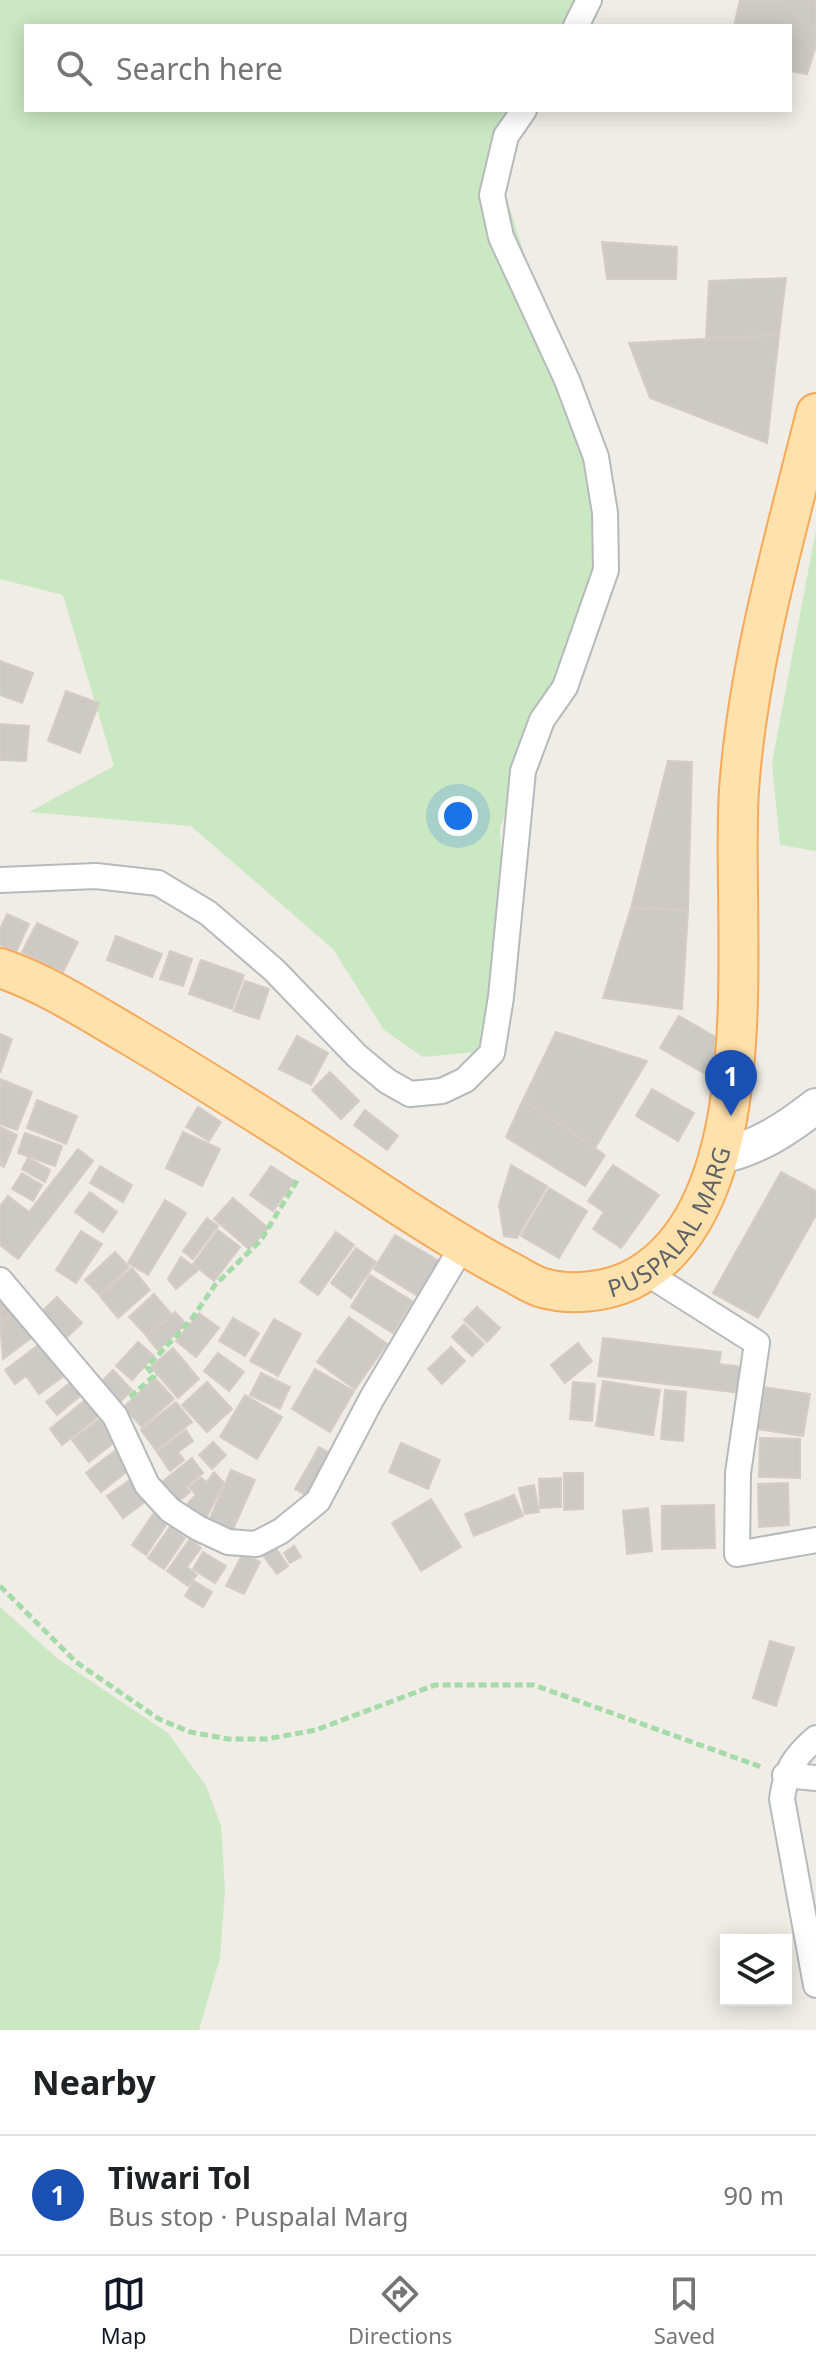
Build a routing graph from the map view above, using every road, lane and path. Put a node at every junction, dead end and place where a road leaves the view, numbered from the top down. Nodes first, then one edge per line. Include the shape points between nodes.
1 (589, 0) edge
2 (577, 24) edge
3 (523, 112) edge
4 (816, 413) edge
5 (0, 880) edge
6 (0, 968) edge
7 (816, 1106) edge
8 (316, 1150) junction
9 (721, 1156) junction
10 (462, 1247) junction
11 (645, 1272) junction
12 (0, 1280) edge
13 (115, 1416) junction
14 (816, 1540) edge
15 (0, 1586) edge
16 (816, 1738) edge
17 (785, 1775) junction
18 (816, 1778) edge
19 (816, 1985) edge

1 - 2 street
3 - 5 street via 506,136 492,195 501,237 596,457 605,513 606,570 565,687 542,720 523,771 492,1053 465,1080 442,1091 410,1094 357,1056 274,970 208,913 158,883 96,876
4 - 9 main road, PUSPALAL MARG via 761,644 739,790 735,1041
6 - 8 main road, PUSPALAL MARG via 100,1018
7 - 9 street via 752,1148
8 - 10 main road, PUSPALAL MARG
8 - 13 path via 261,1240 215,1285 198,1312 147,1367 154,1376
9 - 11 main road, PUSPALAL MARG via 703,1207 677,1243
10 - 11 main road, PUSPALAL MARG via 543,1288 582,1293 619,1286
10 - 13 street via 318,1501 256,1544 228,1542 170,1510 147,1485
11 - 14 street via 757,1343 738,1473 737,1554
12 - 13 street
15 - 17 path via 76,1662 159,1719 190,1732 266,1739 316,1730 435,1685 534,1685
16 - 17 street via 793,1758
17 - 18 street
17 - 19 street via 782,1799

